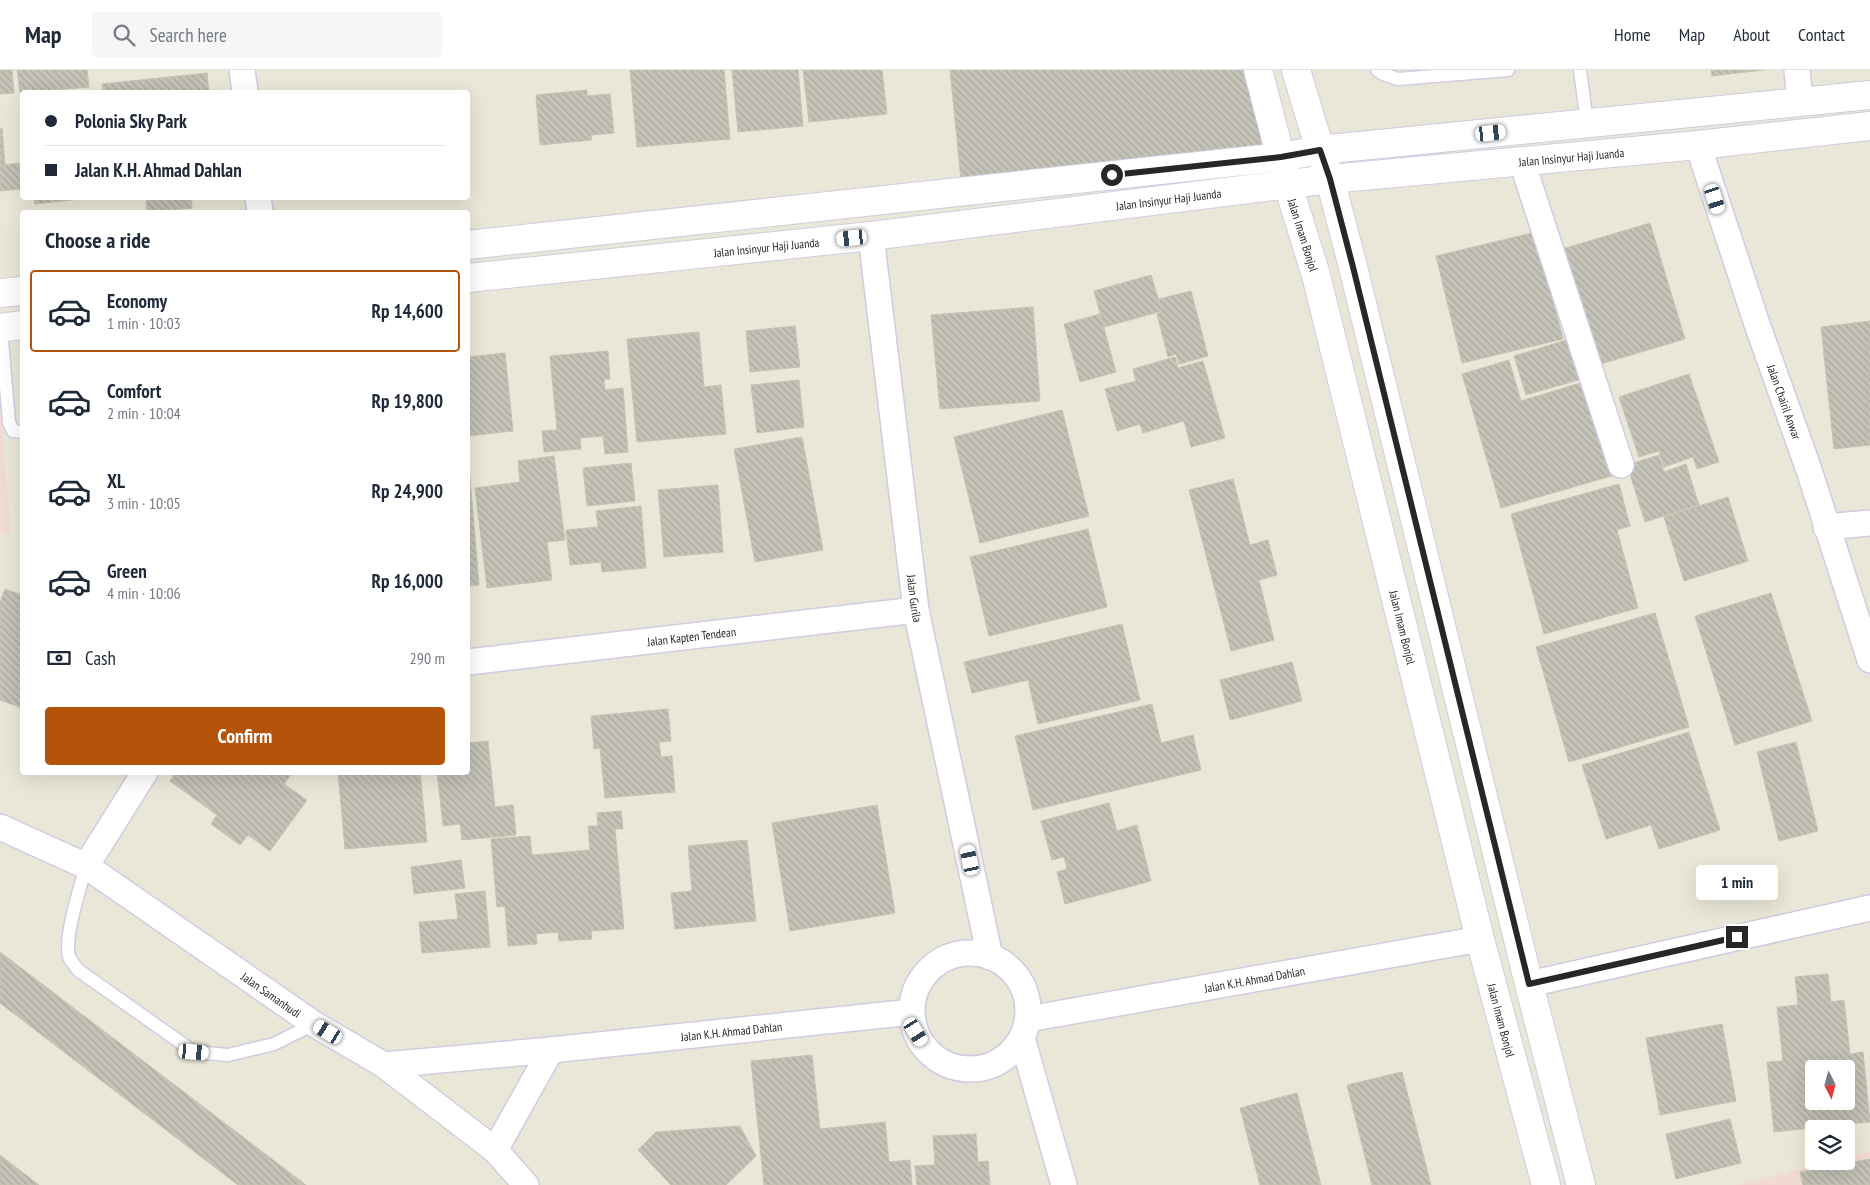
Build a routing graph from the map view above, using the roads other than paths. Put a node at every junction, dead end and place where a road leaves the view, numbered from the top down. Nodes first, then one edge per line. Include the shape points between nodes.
1 (242, 70) edge
2 (1258, 70) edge
3 (1296, 70) edge
4 (1377, 70) edge
5 (1508, 70) edge
6 (1580, 70) edge
7 (1797, 70) edge
8 (245, 90) edge
9 (1870, 95) edge
10 (1800, 102) junction
11 (1587, 123) junction
12 (1870, 126) edge
13 (1698, 145) junction
14 (1320, 150) junction
15 (1281, 157) junction
16 (1522, 162) junction
17 (1330, 179) junction
18 (1288, 185) junction
19 (871, 236) junction
20 (470, 245) edge
21 (470, 278) edge
22 (20, 291) edge
23 (0, 293) edge
24 (8, 327) edge
25 (20, 432) edge
26 (1621, 465) dead end
27 (1870, 523) edge
28 (1826, 527) junction
29 (916, 610) junction
30 (1870, 660) edge
31 (470, 662) edge
32 (1451, 666) junction
33 (1415, 676) junction
34 (143, 775) edge
35 (0, 827) edge
36 (86, 866) junction
37 (1870, 908) edge
38 (1480, 939) junction
39 (990, 957) junction
40 (1529, 984) junction
41 (912, 1012) junction
42 (314, 1024) junction
43 (1025, 1028) junction
44 (551, 1050) junction
45 (384, 1065) junction
46 (495, 1150) junction
47 (526, 1185) edge
48 (1064, 1185) edge
49 (1546, 1185) edge
50 (1580, 1185) edge

1 - 8 street
2 - 15 main road, Jalan Imam Bonjol
3 - 14 main road
4 - 5 lane via 1398,78
6 - 11 lane
7 - 10 street
9 - 10 main road
10 - 11 main road
11 - 14 main road
12 - 13 main road, Jalan Insinyur Haji Juanda
13 - 16 main road, Jalan Insinyur Haji Juanda
13 - 28 street, Jalan Chairil Anwar
14 - 15 main road
14 - 17 main road
15 - 18 main road, Jalan Imam Bonjol
15 - 20 main road
16 - 17 main road, Jalan Insinyur Haji Juanda
16 - 26 street
17 - 18 main road, Jalan Insinyur Haji Juanda
17 - 32 main road
18 - 19 main road, Jalan Insinyur Haji Juanda
18 - 33 main road, Jalan Imam Bonjol via 1316,275
19 - 21 main road, Jalan Insinyur Haji Juanda
19 - 29 street, Jalan Gurila
22 - 23 main road
24 - 25 lane via 9,422 12,431
27 - 28 street
28 - 30 street, Jalan Chairil Anwar
29 - 31 street, Jalan Kapten Tendean
29 - 39 street, Jalan Gurila
32 - 33 main road
32 - 40 main road
33 - 38 main road, Jalan Imam Bonjol
34 - 36 street
35 - 36 street, Jalan Samanhudi
36 - 42 street, Jalan Samanhudi
36 - 42 lane via 68,942 70,958 78,970 194,1052 228,1055 274,1044
37 - 40 street
38 - 43 street, Jalan K.H. Ahmad Dahlan
38 - 49 main road, Jalan Imam Bonjol
39 - 41 street via 972,953 953,956 936,964 923,977 915,994
39 - 43 street via 1008,966 1020,981 1027,1000
40 - 50 main road
41 - 43 street via 916,1032 926,1049 942,1062 961,1069 980,1068 997,1062 1012,1052
41 - 44 street, Jalan K.H. Ahmad Dahlan
42 - 45 street, Jalan Samanhudi
43 - 48 street
44 - 45 street, Jalan K.H. Ahmad Dahlan
44 - 46 street
45 - 46 street, Jalan Samanhudi
46 - 47 street, Jalan Samanhudi

